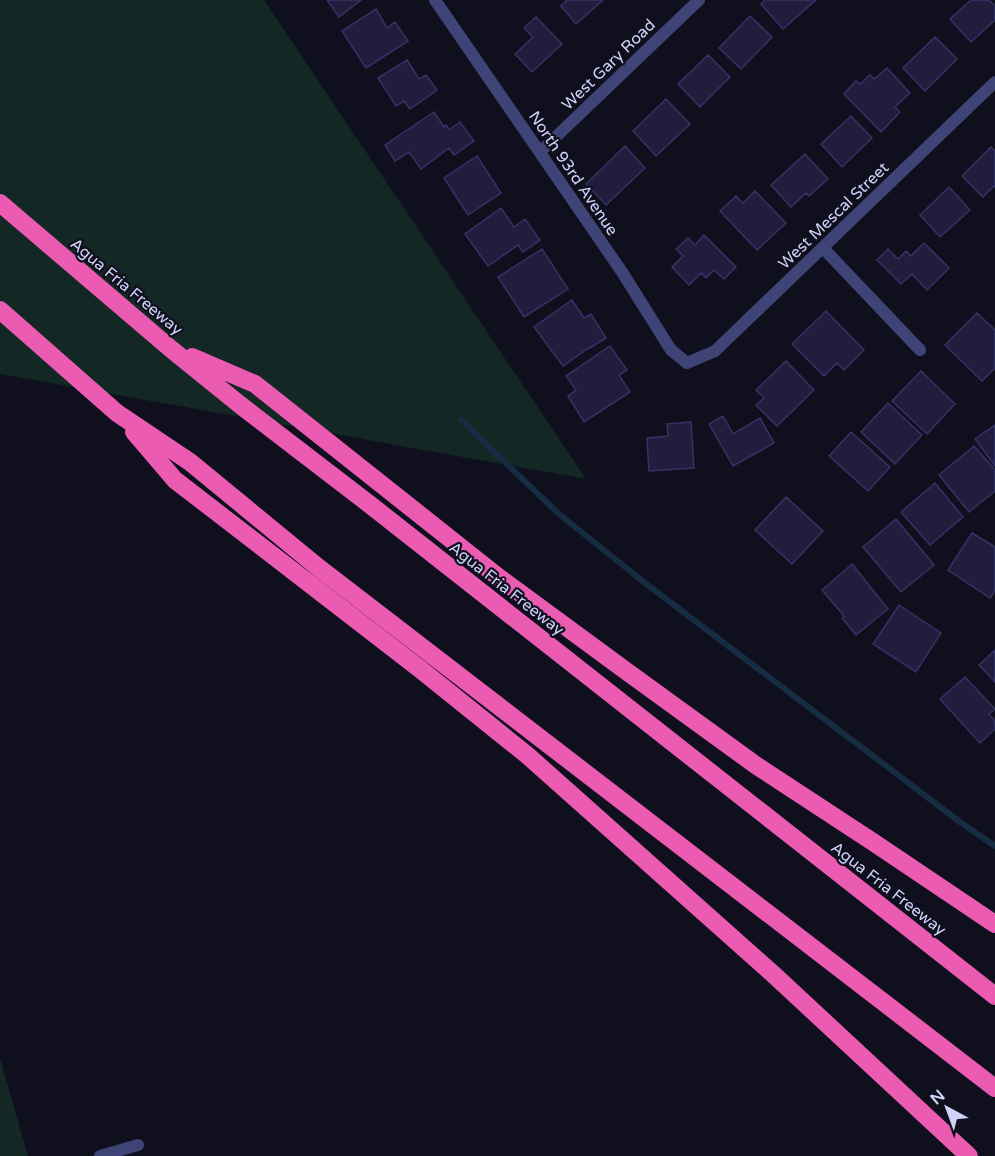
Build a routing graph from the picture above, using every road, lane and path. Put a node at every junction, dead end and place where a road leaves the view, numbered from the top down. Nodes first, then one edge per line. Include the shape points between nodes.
1 (435, 0) edge
2 (699, 0) edge
3 (995, 82) edge
4 (540, 152) junction
5 (0, 203) edge
6 (823, 248) junction
7 (0, 310) edge
8 (171, 348) junction
9 (920, 350) dead end
10 (687, 363) joint
11 (117, 413) junction
12 (995, 924) edge
13 (995, 996) edge
14 (995, 1089) edge
15 (138, 1145) dead end
16 (100, 1156) edge
17 (969, 1156) edge

1 - 4 street, North 93rd Avenue
2 - 4 street, West Gary Road
3 - 6 street, West Mescal Street
4 - 10 street, North 93rd Avenue via 671,350
5 - 8 highway, Agua Fria Freeway
6 - 9 street
6 - 10 street, West Mescal Street via 715,351
7 - 11 highway
8 - 12 highway via 255,384 497,576 631,675 757,766
8 - 13 highway, Agua Fria Freeway
11 - 14 highway via 189,462 319,568
11 - 17 highway via 175,480 527,756 773,974
15 - 16 street

